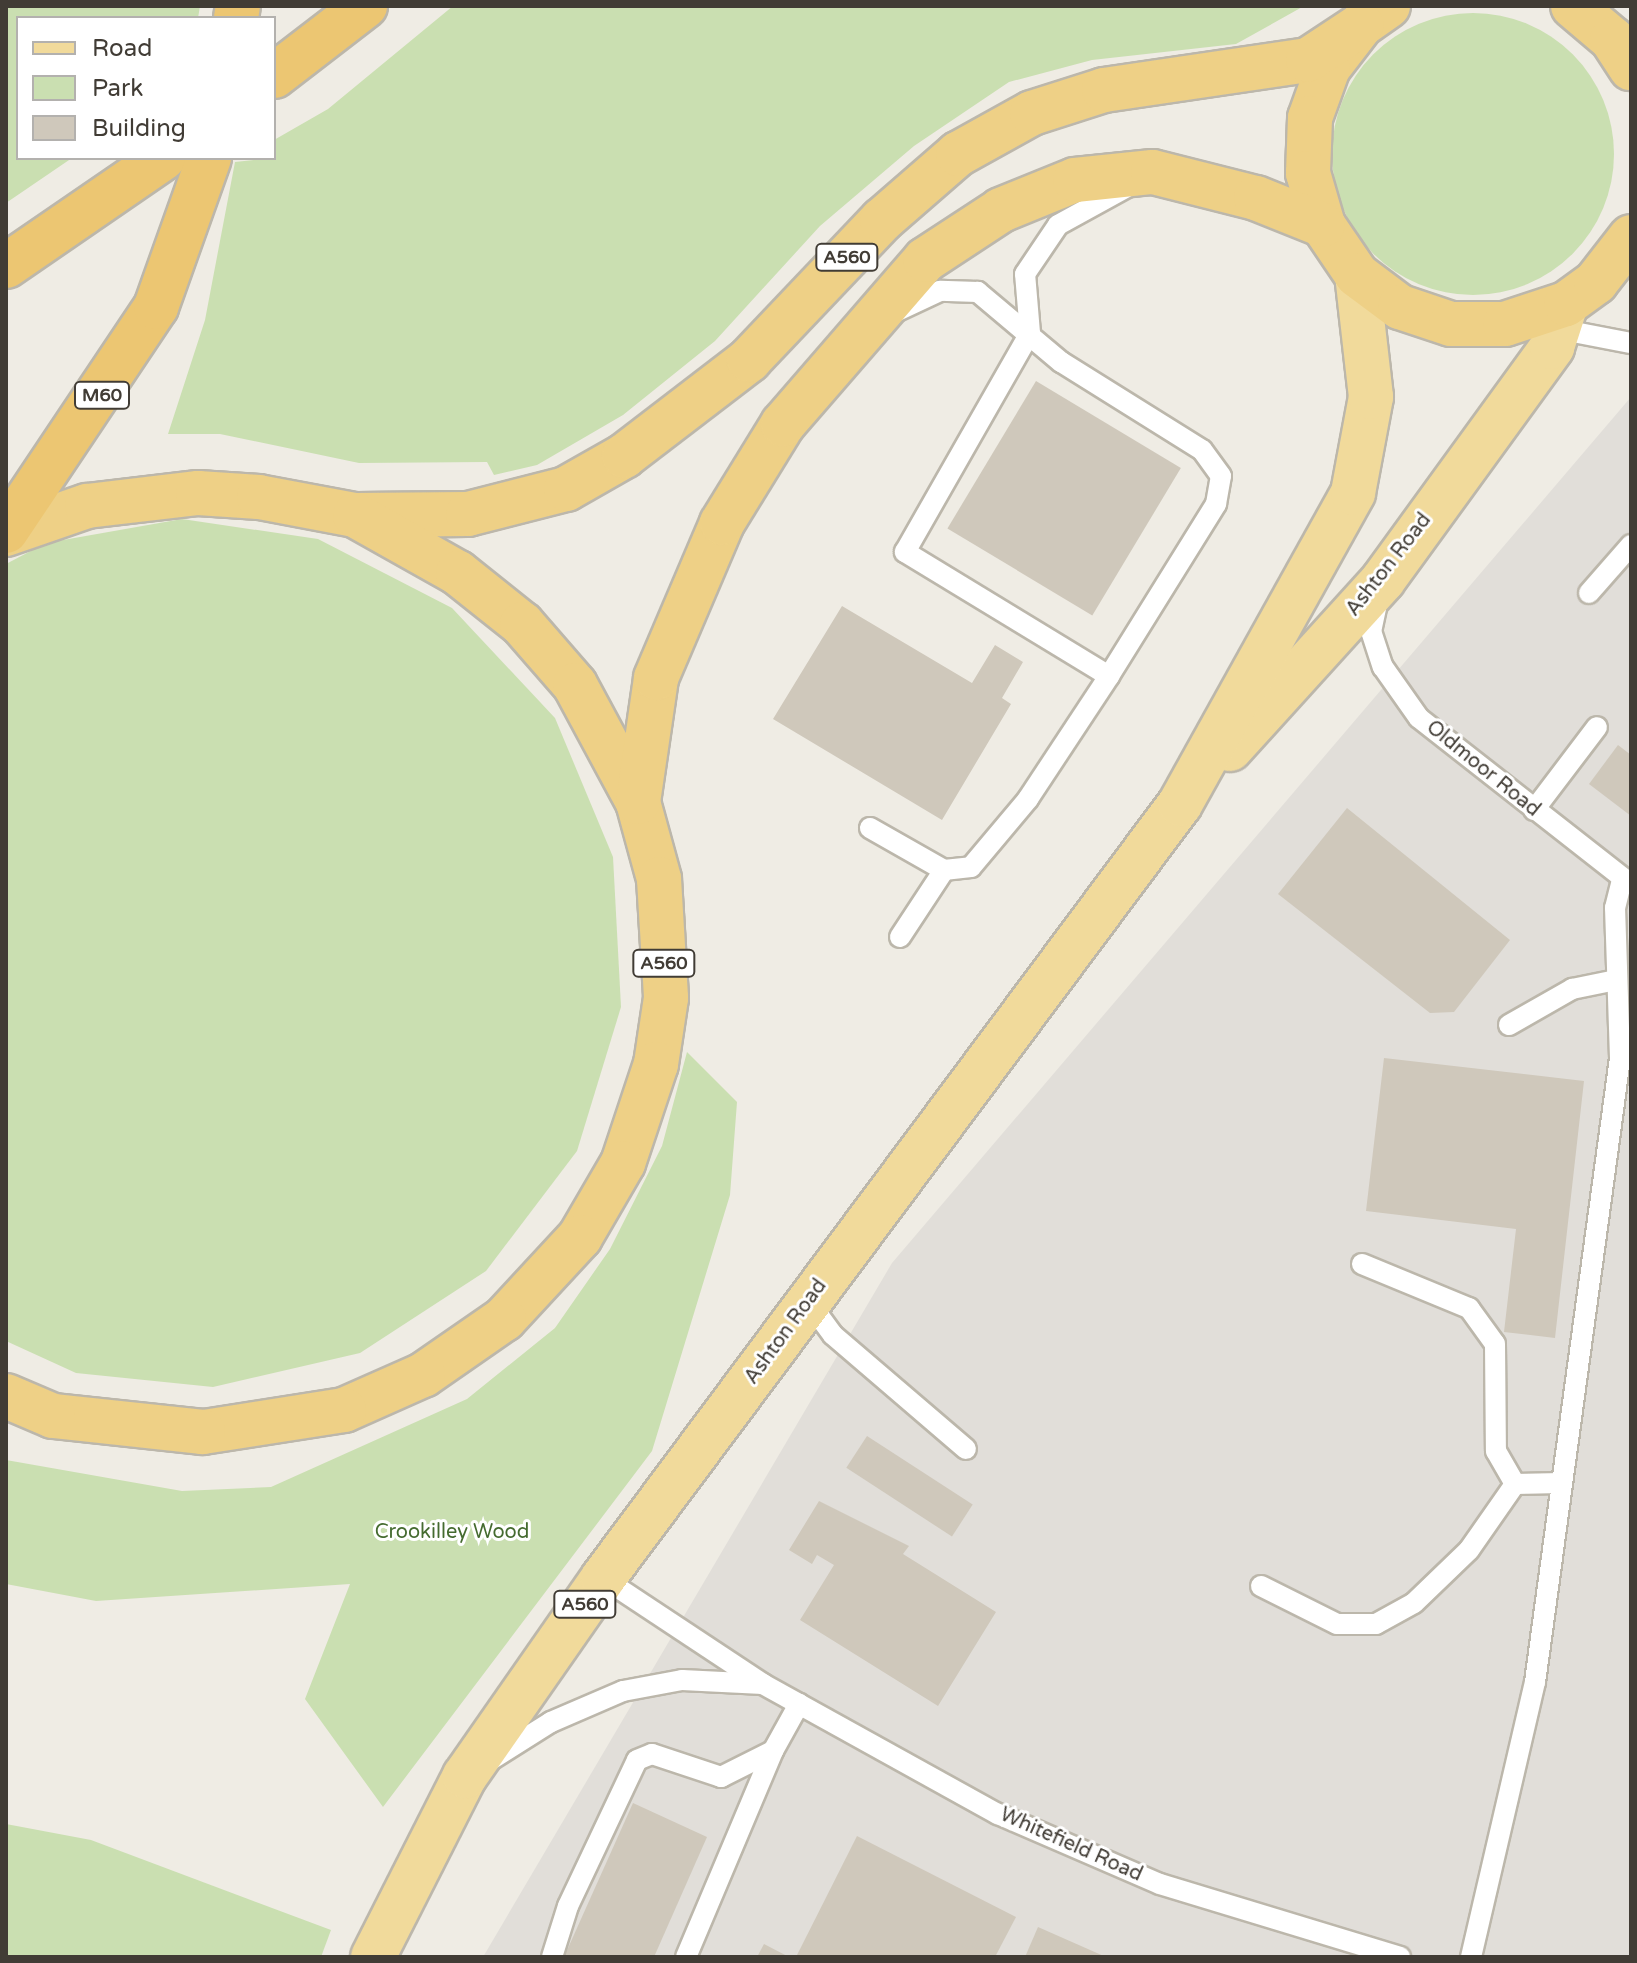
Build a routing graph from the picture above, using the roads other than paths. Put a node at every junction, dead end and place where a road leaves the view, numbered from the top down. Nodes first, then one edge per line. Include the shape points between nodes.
1 (365, 6) edge
2 (1574, 6) edge
3 (1631, 9) edge
4 (1375, 16) edge
5 (1631, 68) edge
6 (276, 74) edge
7 (160, 160) edge
8 (208, 160) edge
9 (1153, 172) junction
10 (1323, 225) junction
11 (1631, 237) edge
12 (6, 266) edge
13 (1357, 275) junction
14 (1562, 316) junction
15 (862, 326) junction
16 (1030, 333) junction
17 (1631, 343) edge
18 (355, 515) junction
19 (6, 532) edge
20 (1631, 545) edge
21 (1383, 580) junction
22 (1589, 593) dead end
23 (1109, 676) junction
24 (1597, 727) dead end
25 (638, 802) junction
26 (1180, 804) junction
27 (1534, 810) junction
28 (870, 828) dead end
29 (944, 870) junction
30 (1626, 882) edge
31 (900, 937) dead end
32 (1616, 980) junction
33 (1509, 1025) dead end
34 (1362, 1264) dead end
35 (808, 1301) junction
36 (6, 1396) edge
37 (966, 1449) dead end
38 (1561, 1483) junction
39 (1515, 1484) junction
40 (603, 1578) junction
41 (1261, 1586) dead end
42 (763, 1684) junction
43 (799, 1704) junction
44 (773, 1751) junction
45 (465, 1776) junction
46 (415, 1874) junction
47 (373, 1957) edge
48 (390, 1957) edge
49 (552, 1957) edge
50 (686, 1957) edge
51 (1400, 1957) edge
52 (1471, 1957) edge

1 - 6 highway
2 - 3 highway
2 - 5 highway
4 - 10 highway, A560 via 1328,68 1310,118 1308,173
4 - 18 highway, A560 via 1308,60 1104,90 1032,113 958,154 882,220 749,360 624,456 566,489 468,514
7 - 12 highway
8 - 19 highway, M60 via 156,307 93,409
9 - 10 highway, A560 via 1256,198
9 - 15 highway, A560 via 1075,180 1001,210 925,260
9 - 16 lane via 1058,225 1025,274
10 - 13 highway, A560
11 - 14 highway, A560
13 - 14 highway, A560 via 1413,311 1451,324
13 - 26 main road, Ashton Road / A560 via 1371,397 1353,493
14 - 17 lane
14 - 21 main road, Ashton Road / A560 via 1552,347
15 - 16 lane via 940,291 978,292
15 - 25 highway, A560 via 783,424 676,617 656,678
16 - 23 lane via 1061,362 1202,450 1221,476 1216,504
16 - 23 lane via 905,552
18 - 19 highway, A560 via 198,493 87,506
18 - 25 highway, A560 via 458,573 522,624 575,685
20 - 22 lane
21 - 26 main road, Ashton Road / A560
21 - 27 lane, Oldmoor Road via 1371,631 1383,667 1419,718
23 - 29 lane via 1028,799 971,867
24 - 27 lane
25 - 36 highway, A560 via 659,879 666,998 656,1064 623,1163 580,1237 504,1319 423,1375 344,1410 263,1428 133,1428 53,1416
26 - 35 main road, Ashton Road / A560
27 - 30 lane, Oldmoor Road
28 - 29 lane
29 - 31 lane
30 - 32 lane
32 - 33 lane via 1572,989
32 - 38 lane via 1620,1058
34 - 39 lane via 1469,1308 1495,1344 1496,1451
35 - 37 lane via 833,1335
35 - 40 main road, Ashton Road / A560
38 - 39 lane
38 - 52 lane via 1535,1682
39 - 41 lane via 1469,1550 1414,1603 1376,1624 1337,1624
40 - 42 lane, Whitefield Road
40 - 45 main road, Ashton Road / A560
42 - 43 lane, Whitefield Road
42 - 45 lane, Whitefield Road via 682,1680 623,1691 551,1722
43 - 44 lane
43 - 51 lane, Whitefield Road via 998,1814 1160,1884
44 - 49 lane via 721,1777 652,1754 637,1760 568,1906
44 - 50 lane
45 - 46 main road, Ashton Road / A560
46 - 47 main road, Ashton Road / A560
46 - 48 main road, Ashton Road / A560

